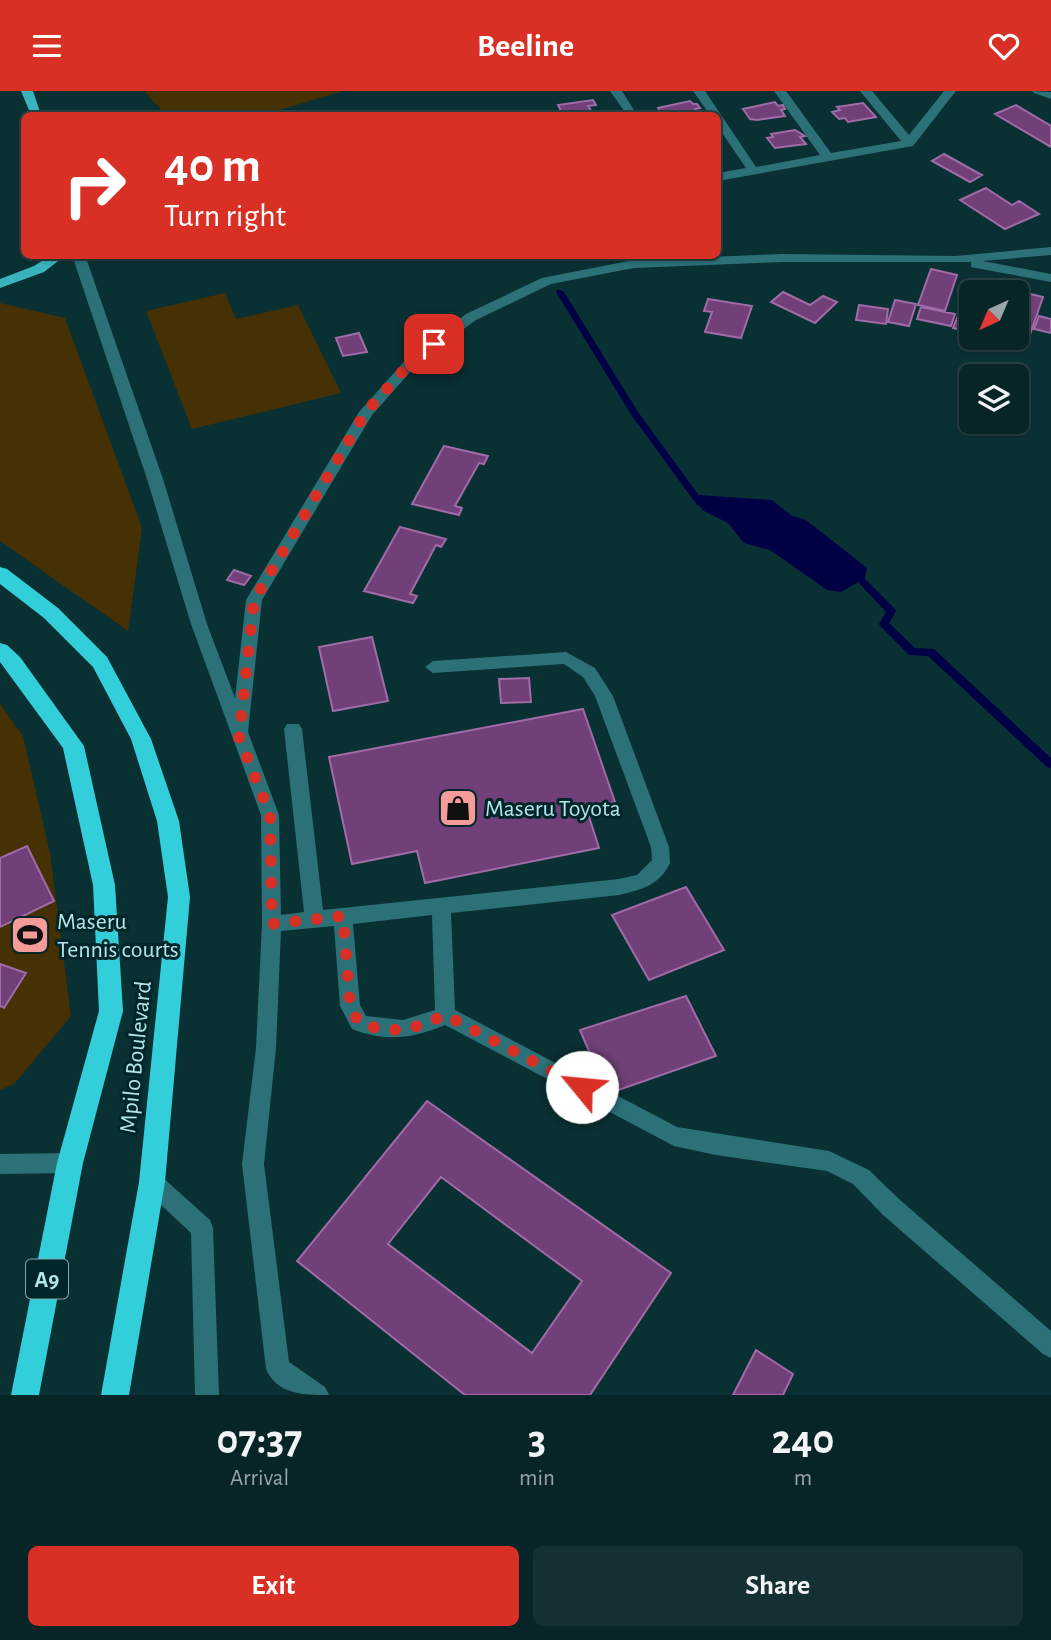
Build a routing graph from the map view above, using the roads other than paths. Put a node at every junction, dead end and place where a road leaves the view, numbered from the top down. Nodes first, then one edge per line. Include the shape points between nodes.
1 (616, 91) edge
2 (699, 91) edge
3 (780, 91) edge
4 (866, 91) edge
5 (950, 91) edge
6 (1038, 91) edge
7 (30, 94) edge
8 (1051, 96) edge
9 (35, 112) edge
10 (630, 112) edge
11 (713, 112) edge
12 (721, 124) edge
13 (909, 143) junction
14 (829, 159) junction
15 (754, 172) junction
16 (721, 177) edge
17 (1051, 251) edge
18 (721, 258) edge
19 (54, 259) edge
20 (79, 259) edge
21 (687, 259) edge
22 (956, 260) junction
23 (1051, 278) edge
24 (0, 284) edge
25 (0, 574) edge
26 (0, 650) edge
27 (433, 667) dead end
28 (293, 729) dead end
29 (239, 737) junction
30 (441, 906) junction
31 (343, 916) junction
32 (313, 919) junction
33 (272, 924) junction
34 (445, 1015) junction
35 (70, 1163) junction
36 (0, 1164) edge
37 (152, 1182) junction
38 (1051, 1346) edge
39 (25, 1395) edge
40 (115, 1395) edge
41 (207, 1395) edge
42 (317, 1395) edge

1 - 10 street
2 - 11 street
3 - 14 street
4 - 13 street
5 - 13 street
6 - 8 street
7 - 9 main road
12 - 15 street
13 - 14 street
14 - 15 street
15 - 16 street
17 - 22 street
18 - 22 street
19 - 24 main road
20 - 29 street
21 - 29 street via 547,281 471,317 415,358 366,412 254,600
22 - 23 street
25 - 37 highway, Mpilo Boulevard via 51,613 100,661 141,739 168,821 179,897
26 - 35 highway, Mpilo Boulevard / A9 via 73,746 104,885 111,1011
27 - 30 street via 566,658 584,666 604,696 660,847 661,863 642,882 620,887
28 - 32 street
29 - 33 street via 270,815
30 - 31 street
30 - 34 street
31 - 32 street
31 - 34 street via 350,1006 359,1023 376,1029 416,1029
32 - 33 street
33 - 42 street via 266,1048 253,1164 278,1369
34 - 38 street via 674,1136 829,1161 861,1177
35 - 36 street
35 - 39 highway, Mpilo Boulevard / A9
37 - 40 highway, Mpilo Boulevard
37 - 41 street via 202,1228

